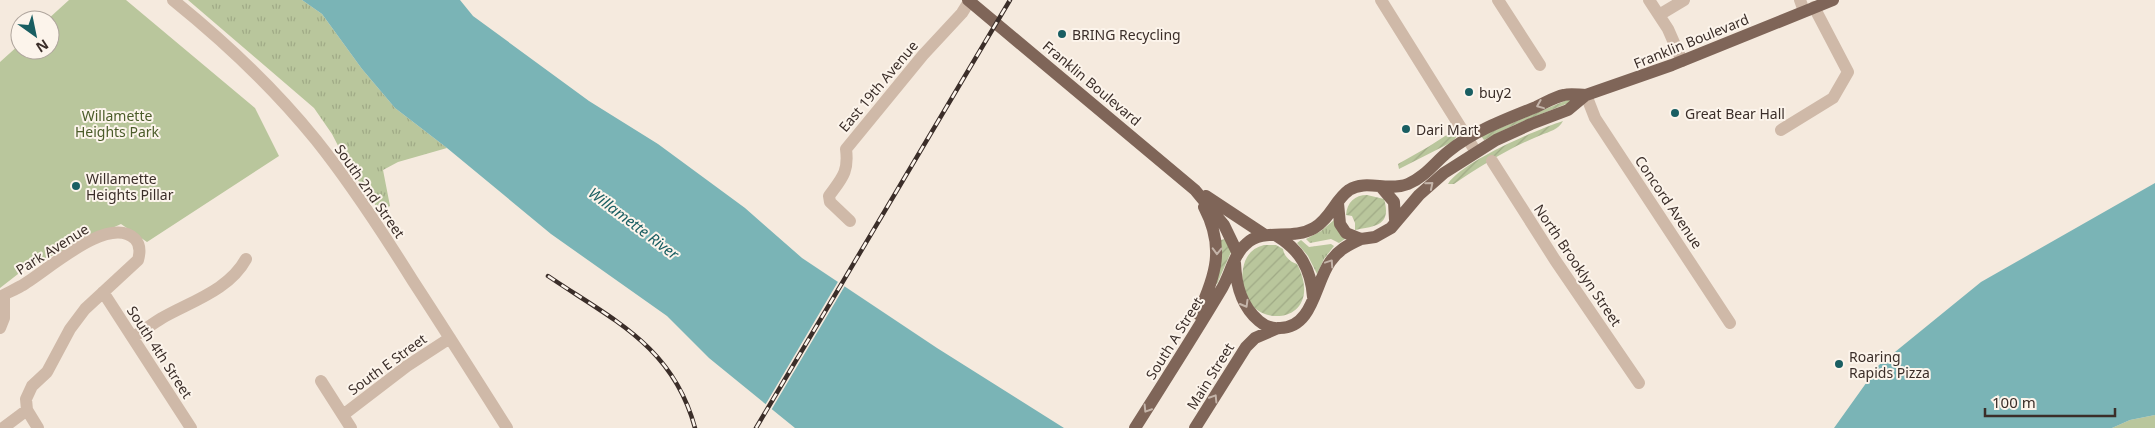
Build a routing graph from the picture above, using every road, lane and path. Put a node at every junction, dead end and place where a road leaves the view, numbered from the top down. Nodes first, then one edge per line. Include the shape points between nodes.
1 (173, 0) edge
2 (969, 0) edge
3 (1381, 0) edge
4 (1498, 0) edge
5 (1649, 0) edge
6 (1684, 0) edge
7 (1833, 0) edge
8 (1806, 6) edge
9 (1659, 15) junction
10 (1682, 61) junction
11 (1540, 65) dead end
12 (1586, 95) junction
13 (1781, 130) dead end
14 (1468, 138) junction
15 (1476, 152) junction
16 (1492, 161) dead end
17 (1382, 188) junction
18 (1195, 190) junction
19 (1338, 203) junction
20 (1396, 220) junction
21 (850, 221) dead end
22 (1271, 235) junction
23 (1361, 240) junction
24 (1236, 258) junction
25 (246, 259) dead end
26 (103, 292) junction
27 (2, 296) edge
28 (1313, 298) junction
29 (1730, 323) dead end
30 (0, 328) edge
31 (1278, 328) junction
32 (133, 337) junction
33 (450, 338) junction
34 (1182, 352) junction
35 (321, 381) dead end
36 (1639, 384) dead end
37 (26, 410) junction
38 (342, 415) junction
39 (2, 428) edge
40 (38, 428) edge
41 (191, 428) edge
42 (351, 428) edge
43 (507, 428) edge
44 (1135, 428) edge
45 (1195, 428) edge

1 - 33 street, South 2nd Street via 219,39 316,140 384,236
2 - 18 main road, Franklin Boulevard
2 - 21 street, East 19th Avenue via 962,13 846,149 848,164 845,174 829,196 830,202
3 - 14 street
4 - 11 street
5 - 9 street
6 - 9 street
7 - 8 main road, Franklin Boulevard
8 - 10 main road, Franklin Boulevard
8 - 13 street via 1848,72 1832,98
9 - 10 street
10 - 12 main road, Franklin Boulevard
12 -> 14 main road, Franklin Boulevard via 1565,95
12 - 15 main road, Franklin Boulevard via 1568,110 1514,131
12 - 29 street, Concord Avenue via 1595,118
14 - 15 street
14 - 17 main road, Franklin Boulevard via 1448,151 1415,181
20 -> 15 main road, Franklin Boulevard via 1424,190
16 - 36 street, North Brooklyn Street
17 - 19 main road, Franklin Boulevard via 1356,187
17 - 20 main road via 1394,202
18 - 22 main road, Franklin Boulevard
18 - 24 main road, Franklin Boulevard via 1224,225
18 -> 34 main road via 1213,227 1217,256 1208,292
19 - 22 main road, Franklin Boulevard via 1314,228 1294,235
19 - 23 main road via 1343,229
20 - 23 main road, Franklin Boulevard via 1383,234
22 - 24 main road, Franklin Boulevard via 1252,239
22 - 28 main road, Franklin Boulevard via 1292,246 1303,260 1311,278
28 -> 23 main road, Franklin Boulevard via 1332,260 1346,247
24 -> 31 main road, Franklin Boulevard via 1239,291 1247,308 1262,323
24 - 34 main road, South A Street via 1222,288
25 - 32 street via 232,279 220,288
26 - 27 street, Park Avenue via 138,260 137,241 129,234 104,234
26 - 32 street, South 4th Street
26 - 37 street via 85,309 70,329 47,372 32,386 26,399
27 - 30 street via 4,320
28 - 31 main road, Franklin Boulevard via 1300,320 1290,327
45 -> 31 main road, Main Street via 1246,347 1254,339
32 - 41 street, South 4th Street
33 - 38 street, South E Street
33 - 43 street, South 2nd Street
34 -> 44 main road, South A Street
35 - 38 street
37 - 39 street
37 - 40 street
38 - 42 street

